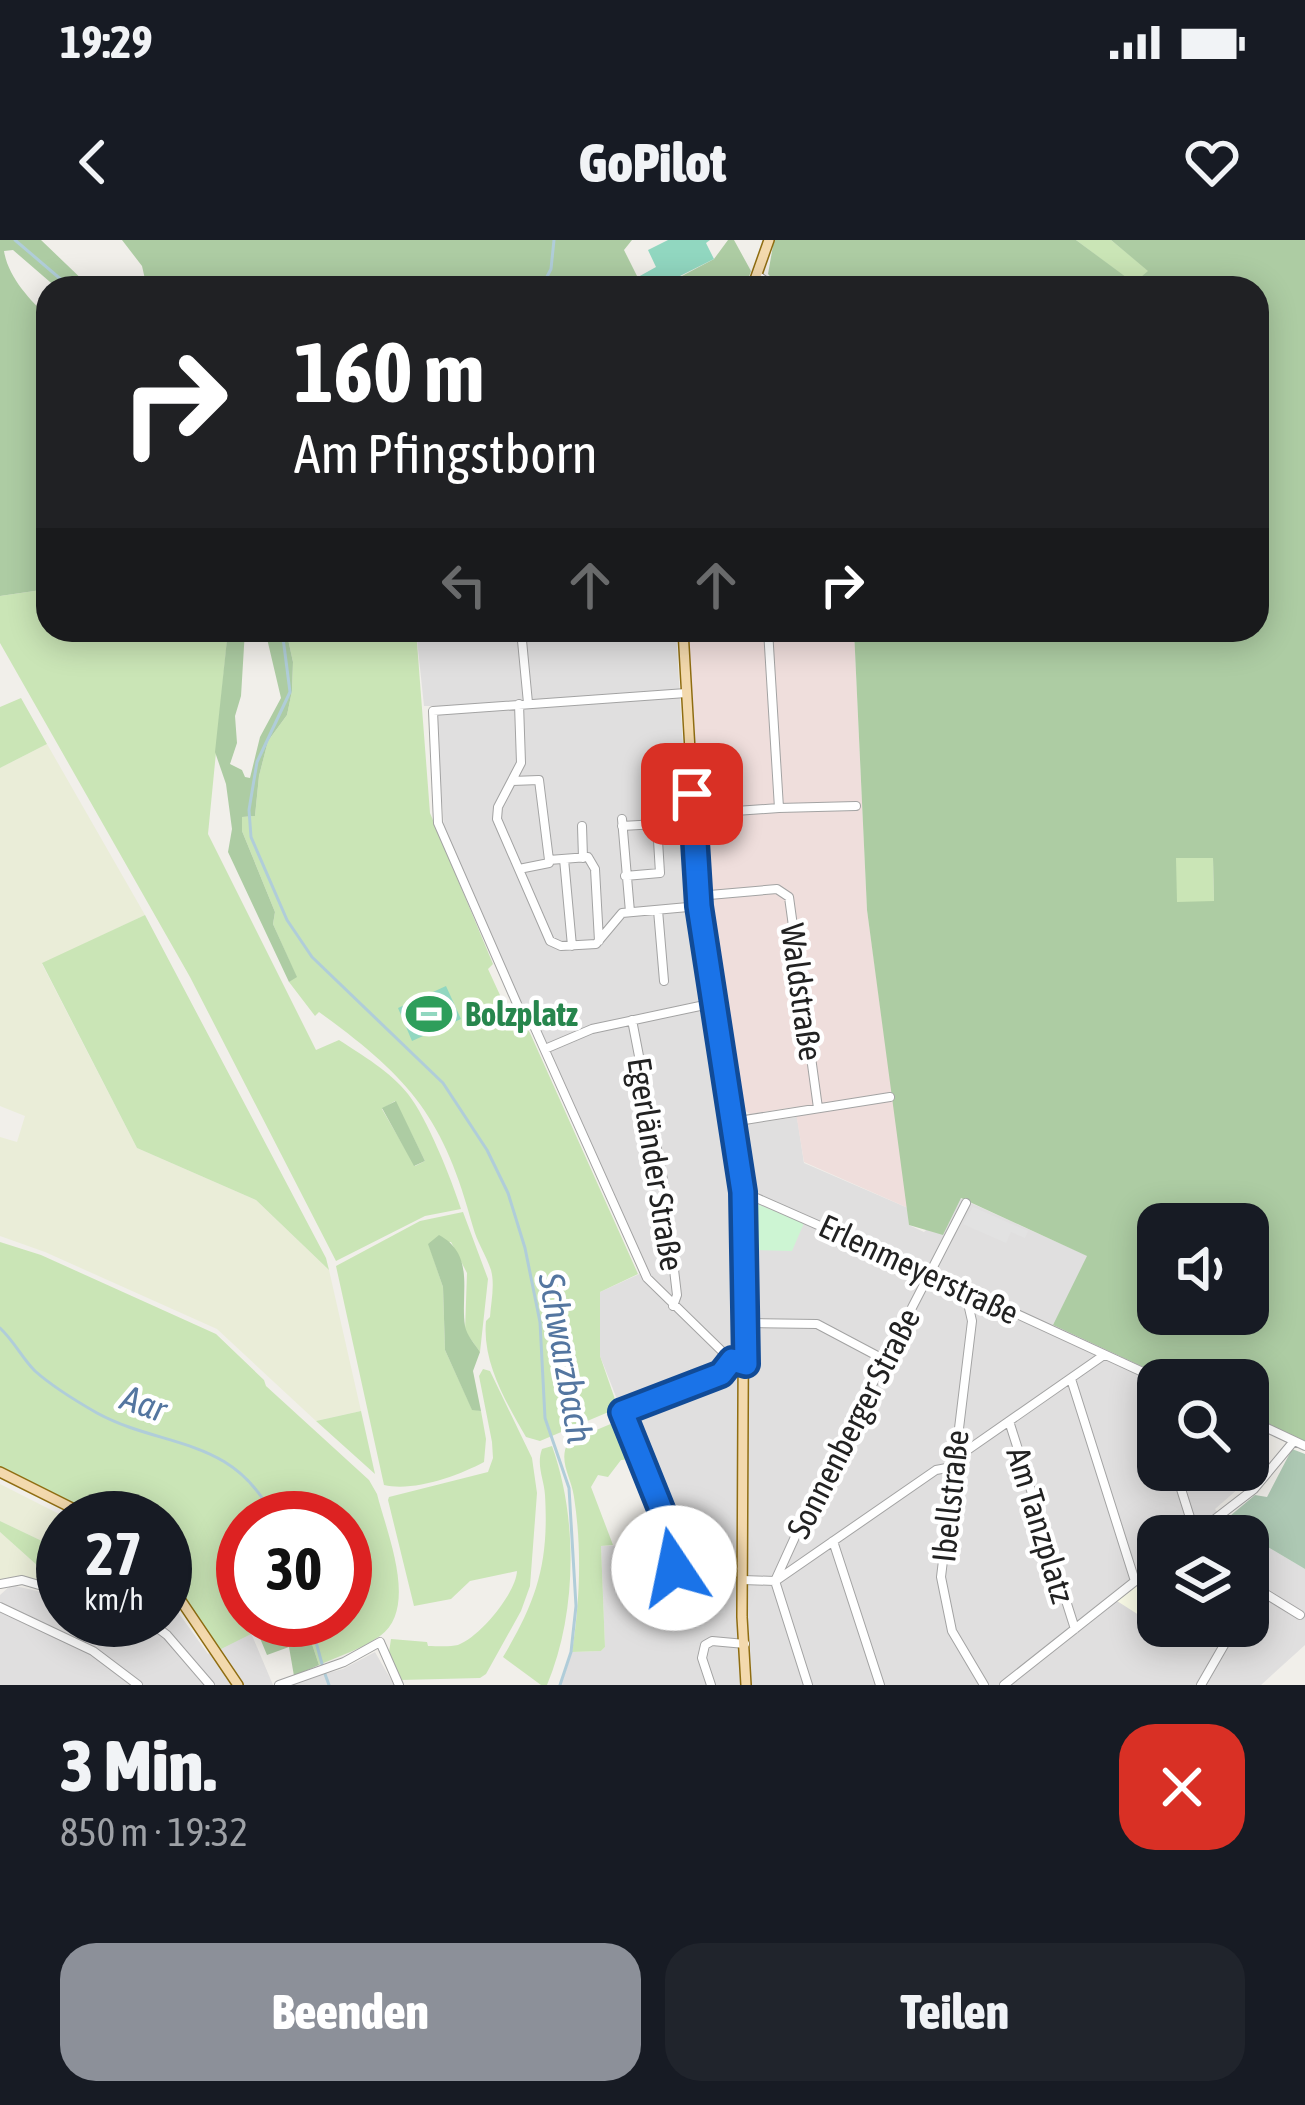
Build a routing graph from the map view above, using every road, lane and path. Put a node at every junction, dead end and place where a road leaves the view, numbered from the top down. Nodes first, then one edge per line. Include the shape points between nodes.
1 (769, 240) edge
2 (757, 275) edge
3 (521, 642) edge
4 (684, 642) edge
5 (769, 642) edge
6 (686, 693) junction
7 (524, 704) junction
8 (512, 782) junction
9 (856, 806) dead end
10 (778, 808) junction
11 (693, 814) junction
12 (582, 826) dead end
13 (583, 857) junction
14 (564, 859) junction
15 (549, 860) junction
16 (518, 869) junction
17 (625, 876) junction
18 (699, 901) junction
19 (658, 910) junction
20 (630, 912) junction
21 (599, 942) junction
22 (572, 946) junction
23 (664, 981) dead end
24 (714, 1003) junction
25 (632, 1020) junction
26 (545, 1048) junction
27 (890, 1097) dead end
28 (818, 1108) junction
29 (732, 1122) junction
30 (743, 1192) junction
31 (966, 1202) dead end
32 (929, 1274) junction
33 (967, 1299) junction
34 (673, 1306) junction
35 (746, 1323) junction
36 (1106, 1354) junction
37 (732, 1360) junction
38 (885, 1360) junction
39 (746, 1364) junction
40 (1137, 1369) edge
41 (1071, 1379) junction
42 (1009, 1421) junction
43 (1269, 1429) edge
44 (1294, 1441) junction
45 (1305, 1445) edge
46 (954, 1451) junction
47 (952, 1466) junction
48 (0, 1472) edge
49 (38, 1491) edge
50 (1216, 1515) edge
51 (833, 1541) junction
52 (674, 1568) dead end
53 (742, 1580) junction
54 (775, 1581) junction
55 (1136, 1581) joint
56 (0, 1584) edge
57 (36, 1584) edge
58 (1269, 1596) edge
59 (0, 1607) edge
60 (1300, 1615) dead end
61 (192, 1617) edge
62 (1075, 1628) junction
63 (746, 1644) junction
64 (177, 1647) edge
65 (1223, 1647) edge
66 (297, 1681) edge
67 (138, 1685) edge
68 (210, 1685) edge
69 (238, 1685) edge
70 (279, 1685) edge
71 (399, 1685) edge
72 (711, 1685) edge
73 (746, 1685) edge
74 (808, 1685) edge
75 (880, 1685) edge
76 (984, 1685) edge
77 (1004, 1685) edge
78 (1201, 1685) edge

1 - 2 main road
3 - 7 street
4 - 6 main road
5 - 10 street
6 - 7 street
6 - 11 main road
7 - 8 street
7 - 26 street via 433,711 438,823 518,1006
8 - 15 street via 539,780
8 - 16 street via 497,819
9 - 10 street
10 - 11 street
11 - 18 main road
12 - 13 street
13 - 14 street
13 - 21 street via 595,869
14 - 15 street
14 - 22 street
15 - 16 street
16 - 22 street via 548,938
17 - 17 street via 622,822 657,824 660,873
17 - 20 street
18 - 19 street
18 - 24 main road
18 - 28 street, Waldstraße via 777,889 789,897
19 - 20 street
19 - 23 street
20 - 21 street via 616,917
21 - 22 street
24 - 25 street
24 - 29 main road
25 - 26 street
25 - 34 street, Egerländer Straße via 667,1203
26 - 34 street via 647,1278
27 - 28 street, Waldstraße
28 - 29 street, Waldstraße
29 - 30 main road
30 - 32 street, Erlenmeyerstraße
30 - 35 main road
31 - 32 street, Sonnenberger Straße
32 - 33 street, Erlenmeyerstraße
32 - 38 street, Sonnenberger Straße
33 - 36 street, Erlenmeyerstraße via 977,1296
33 - 46 street, Ibellstraße via 972,1321
34 - 37 street
35 - 38 street via 817,1324
35 - 39 main road
36 - 40 street, Erlenmeyerstraße
36 - 41 street
37 - 39 street
37 - 52 street via 721,1374 622,1412 671,1534
38 - 54 street, Sonnenberger Straße
39 - 53 main road
41 - 42 street
41 - 55 street
42 - 46 street
42 - 62 street, Am Tanzplatz
43 - 44 street
44 - 45 street
44 - 50 street via 1254,1489
46 - 47 street, Ibellstraße
47 - 51 street
47 - 76 street, Ibellstraße via 942,1590 959,1646
48 - 49 main road
51 - 54 street
51 - 75 street
53 - 54 street
53 - 63 main road
54 - 74 street
55 - 62 street
56 - 57 street
58 - 60 street
59 - 67 street via 109,1660
61 - 69 main road
62 - 77 street
63 - 72 street via 705,1645
63 - 73 main road
64 - 68 street
65 - 78 street
66 - 70 street
66 - 71 street via 380,1642

